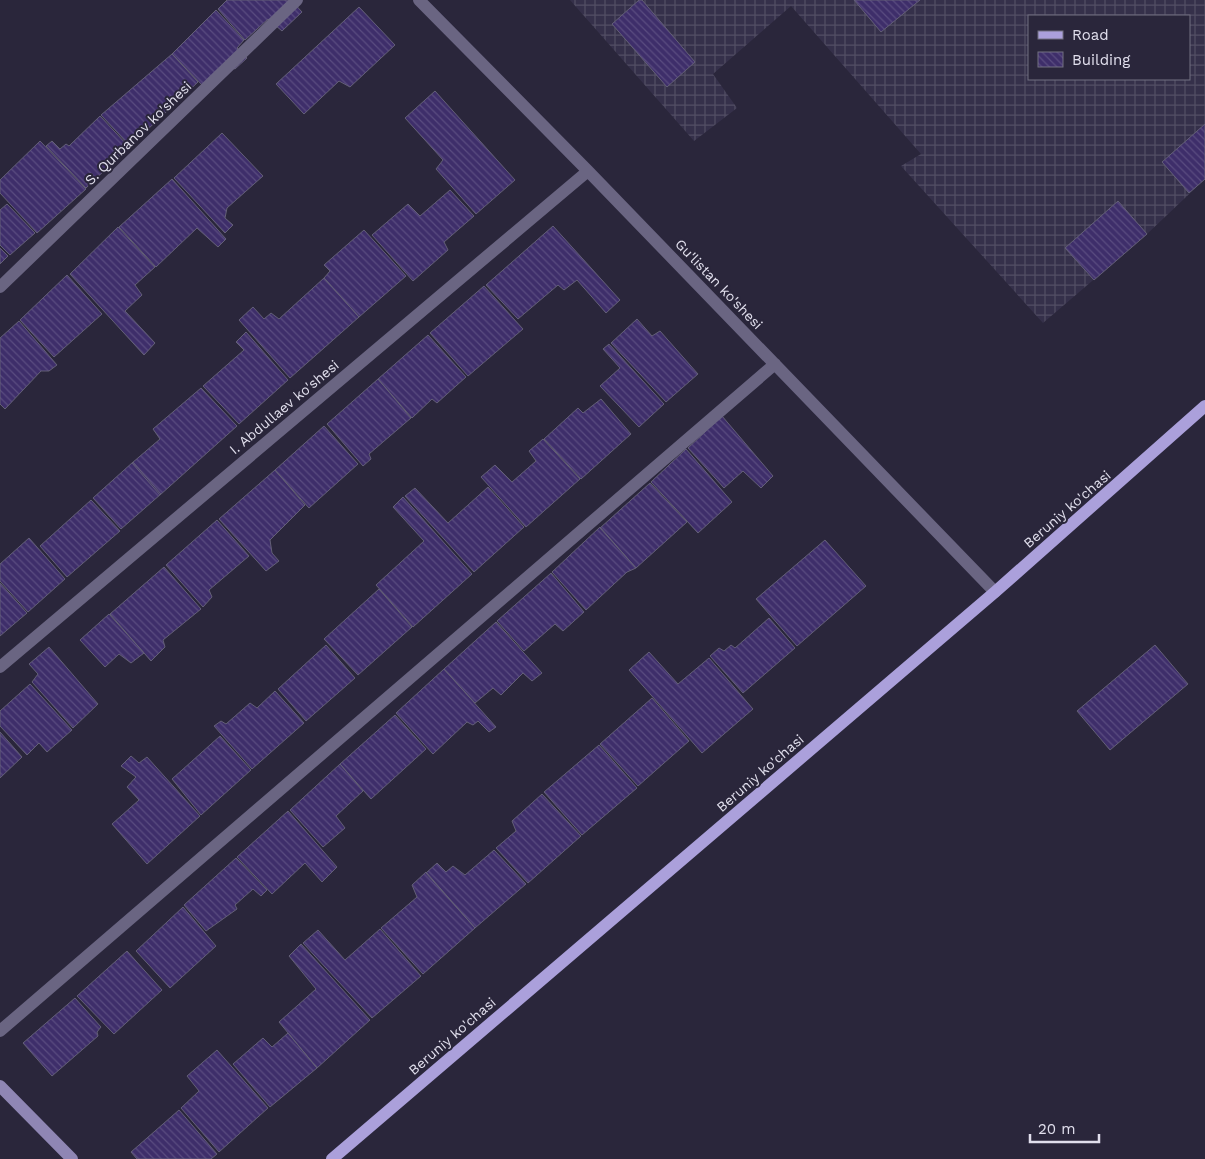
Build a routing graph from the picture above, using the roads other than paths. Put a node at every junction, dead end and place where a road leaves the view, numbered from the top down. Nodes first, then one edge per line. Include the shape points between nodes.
1 (297, 0) edge
2 (419, 0) edge
3 (588, 171) junction
4 (0, 288) edge
5 (775, 364) junction
6 (1205, 406) edge
7 (995, 592) junction
8 (0, 667) edge
9 (0, 1031) edge
10 (0, 1086) edge
11 (72, 1159) edge
12 (332, 1159) edge

1 - 4 street, S. Qurbanov ko'shesi
2 - 3 street, Gu'listan ko'shesi
3 - 5 street, Gu'listan ko'shesi
3 - 8 street, I. Abdullaev ko'shesi
5 - 7 street, Gu'listan ko'shesi
5 - 9 street
6 - 7 main road, Beruniy ko'chasi
7 - 12 main road, Beruniy ko'chasi
10 - 11 main road

